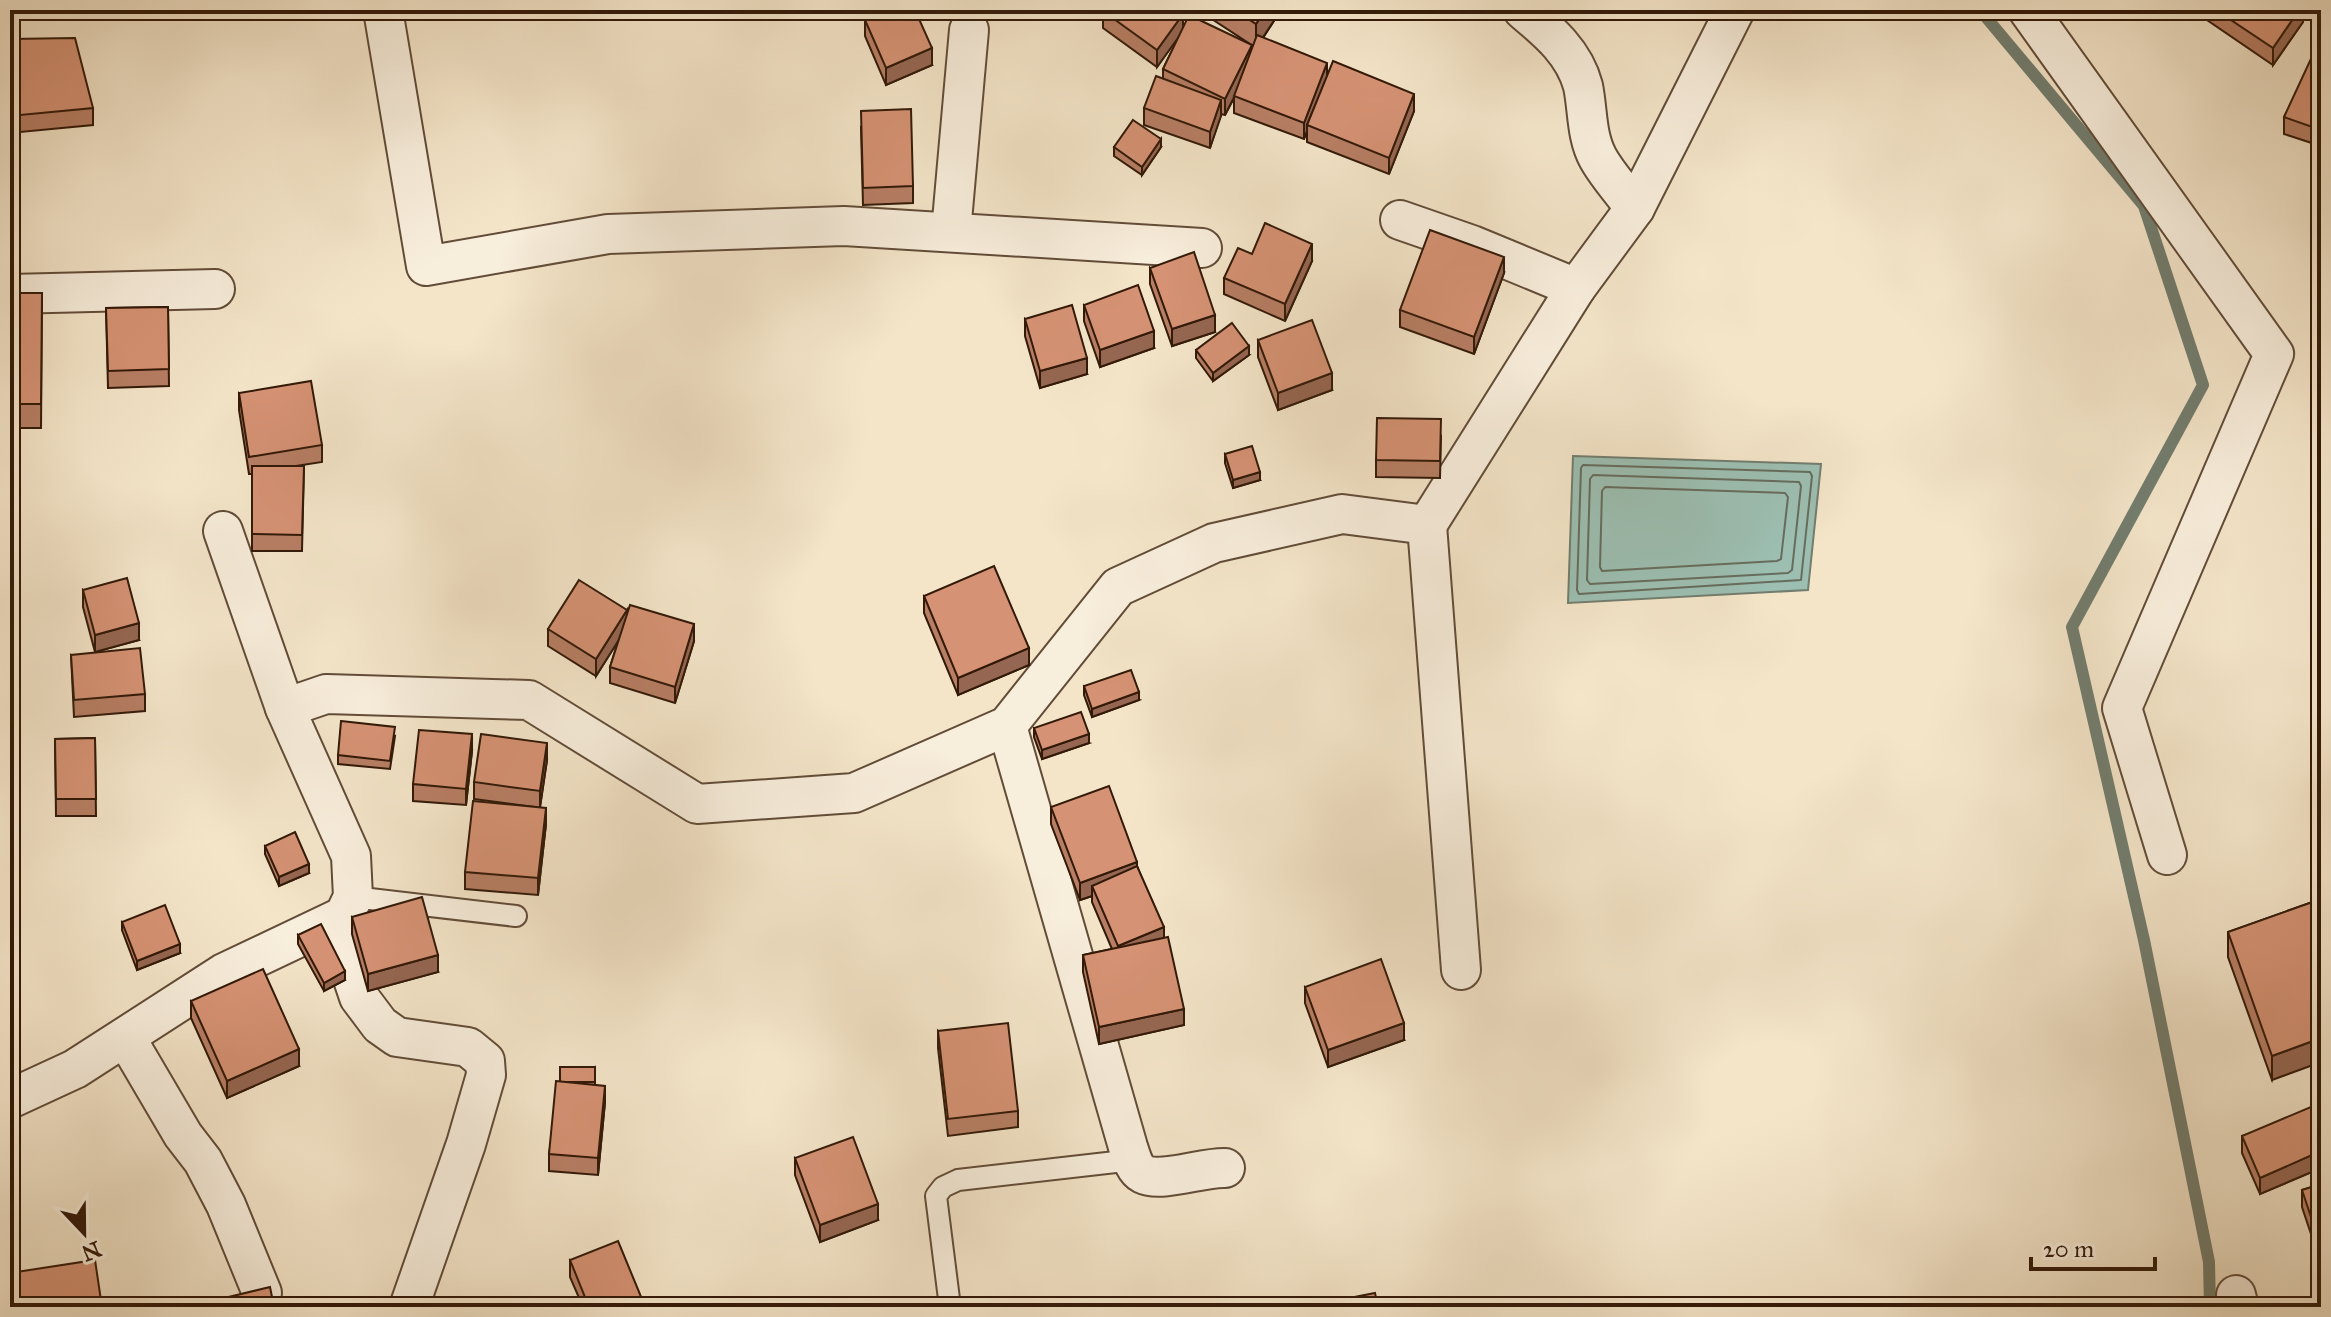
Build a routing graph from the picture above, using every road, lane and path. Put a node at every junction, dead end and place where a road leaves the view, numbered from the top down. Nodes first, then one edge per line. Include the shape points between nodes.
1 (383, 10) edge
2 (1523, 10) edge
3 (1735, 10) edge
4 (2028, 10) edge
5 (969, 30) dead end
6 (1635, 208) junction
7 (1400, 220) dead end
8 (951, 232) junction
9 (1202, 248) dead end
10 (1576, 288) junction
11 (215, 289) dead end
12 (10, 294) edge
13 (1427, 525) junction
14 (223, 531) dead end
15 (285, 708) junction
16 (1007, 726) junction
17 (2167, 855) dead end
18 (343, 910) junction
19 (516, 916) dead end
20 (1461, 970) dead end
21 (126, 1038) junction
22 (10, 1099) edge
23 (1133, 1160) junction
24 (1225, 1168) dead end
25 (262, 1293) edge
26 (409, 1307) edge
27 (950, 1307) edge

1 - 8 street via 426,266 608,234 844,226
2 - 6 street via 1568,53 1582,84 1598,158
3 - 6 street
4 - 17 street via 2274,354 2122,708
5 - 8 street
6 - 10 street
7 - 10 street
8 - 9 street
10 - 13 street
11 - 12 street
13 - 16 street via 1342,514 1214,543 1118,587
13 - 20 street
14 - 15 street
15 - 16 street via 326,694 529,700 697,804 854,793
15 - 18 street via 351,856
16 - 23 street
18 - 19 lane
18 - 21 street via 224,973
18 - 26 street via 359,997 380,1025 397,1037 468,1047 485,1061 486,1075 466,1144
21 - 22 street
21 - 25 street via 203,1161
23 - 24 street via 1144,1175 1162,1177
23 - 27 lane via 958,1180 943,1187 936,1196

